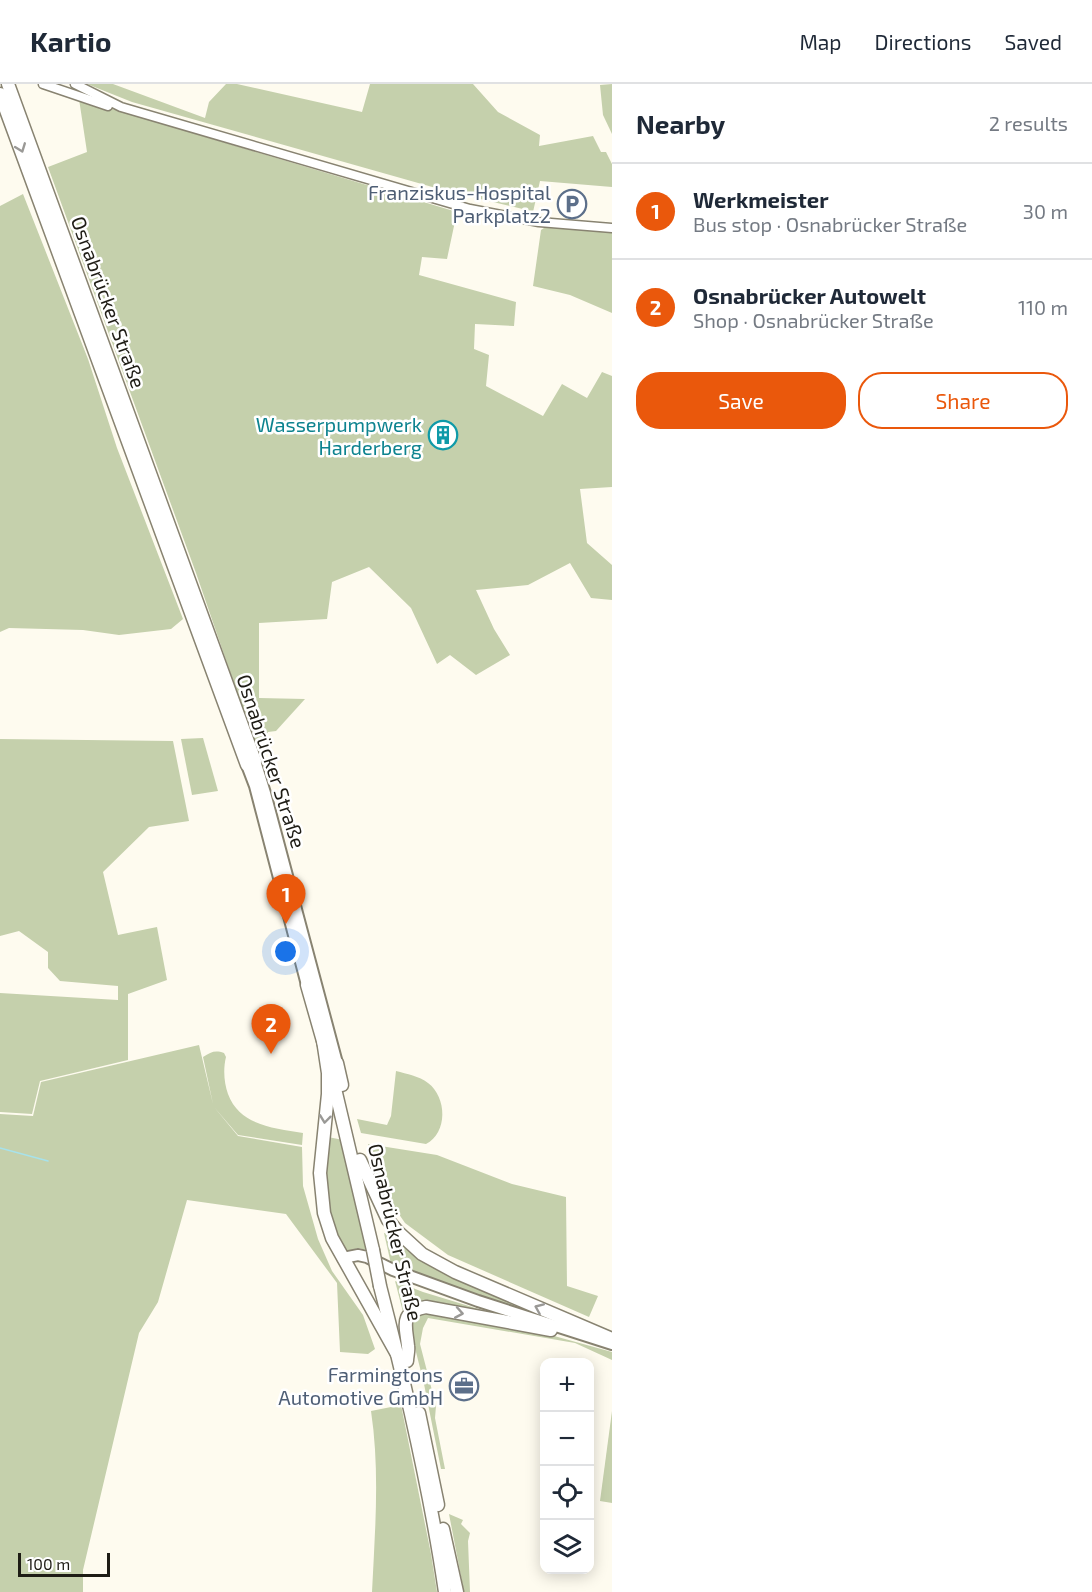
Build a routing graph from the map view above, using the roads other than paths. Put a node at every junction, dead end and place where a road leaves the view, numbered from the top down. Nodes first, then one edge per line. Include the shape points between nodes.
1 (8, 84) edge
2 (17, 84) edge
3 (44, 84) edge
4 (75, 84) edge
5 (0, 94) edge
6 (14, 100) junction
7 (121, 107) junction
8 (47, 203) junction
9 (612, 228) edge
10 (251, 763) junction
11 (307, 985) joint
12 (323, 1040) junction
13 (337, 1063) joint
14 (360, 1160) junction
15 (377, 1252) junction
16 (345, 1261) junction
17 (551, 1330) junction
18 (612, 1340) edge
19 (612, 1345) edge
20 (402, 1358) junction
21 (443, 1528) junction
22 (445, 1592) edge
23 (451, 1592) edge
24 (457, 1592) edge

1 - 6 highway
2 - 6 highway
3 - 7 street
4 - 7 street
5 -> 8 highway
6 - 8 highway
7 - 9 street via 470,209 539,222
8 - 10 highway, Osnabrücker Straße
10 - 11 main road, Osnabrücker Straße
10 - 13 main road, Osnabrücker Straße via 265,793
11 - 12 highway, Osnabrücker Straße
12 - 15 highway, Osnabrücker Straße
12 -> 16 highway via 328,1094 320,1191 332,1238
13 - 14 highway, Osnabrücker Straße
14 - 15 highway, Osnabrücker Straße
18 -> 14 highway via 422,1254 388,1220
15 - 20 highway, Osnabrücker Straße
16 - 17 main road via 367,1263
16 - 19 main road via 358,1255 367,1257 478,1301
16 - 20 highway
17 - 19 main road
20 -> 17 highway via 408,1347 405,1321 410,1313 426,1307
20 - 21 highway, Osnabrücker Straße
20 - 22 highway, Osnabrücker Straße
21 - 23 highway, Osnabrücker Straße
21 - 24 highway

